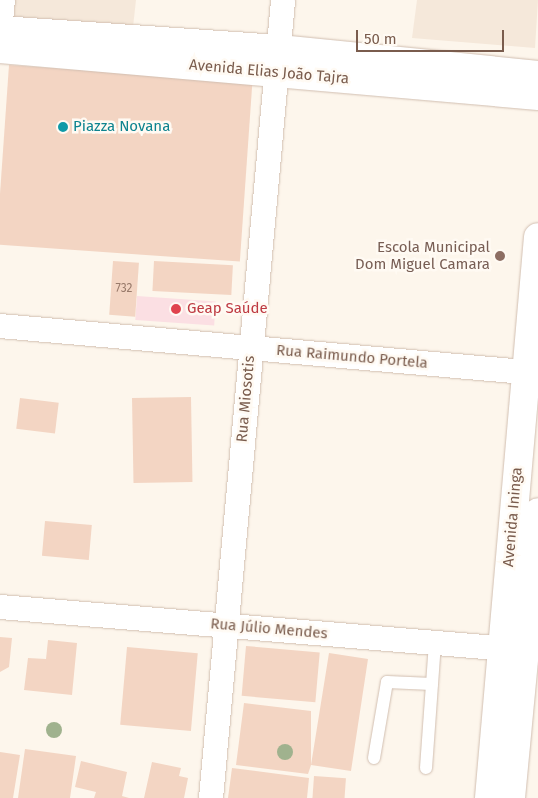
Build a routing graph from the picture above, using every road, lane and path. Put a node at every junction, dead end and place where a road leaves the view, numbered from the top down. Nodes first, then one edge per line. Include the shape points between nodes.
1 (3, 0) edge
2 (282, 0) edge
3 (0, 31) edge
4 (0, 49) edge
5 (278, 61) junction
6 (538, 75) edge
7 (538, 96) edge
8 (538, 237) edge
9 (0, 326) edge
10 (251, 348) junction
11 (525, 372) junction
12 (538, 512) edge
13 (0, 607) edge
14 (225, 625) junction
15 (435, 643) junction
16 (522, 650) edge
17 (432, 684) junction
18 (374, 758) dead end
19 (426, 768) dead end
20 (211, 798) edge
21 (489, 798) edge
22 (511, 798) edge

1 - 3 street
2 - 5 street, Rua Miosotis
3 - 5 street, Avenida Elias João Tajra
4 - 5 street, Avenida Elias João Tajra
5 - 6 street, Avenida Elias João Tajra
5 - 7 street, Avenida Elias João Tajra
5 - 10 street, Rua Miosotis
8 - 11 street, Avenida Ininga
9 - 10 street, Rua Raimundo Portela
10 - 11 street, Rua Raimundo Portela
10 - 14 street, Rua Miosotis
11 - 16 street, Avenida Ininga
12 - 16 street, Avenida Ininga
13 - 14 street, Rua Júlio Mendes
14 - 15 street, Rua Júlio Mendes
14 - 20 street, Rua Miosotis
15 - 16 street, Rua Júlio Mendes
15 - 17 lane
16 - 21 street, Avenida Ininga
16 - 22 street, Avenida Ininga
17 - 18 lane via 386,682
17 - 19 lane

